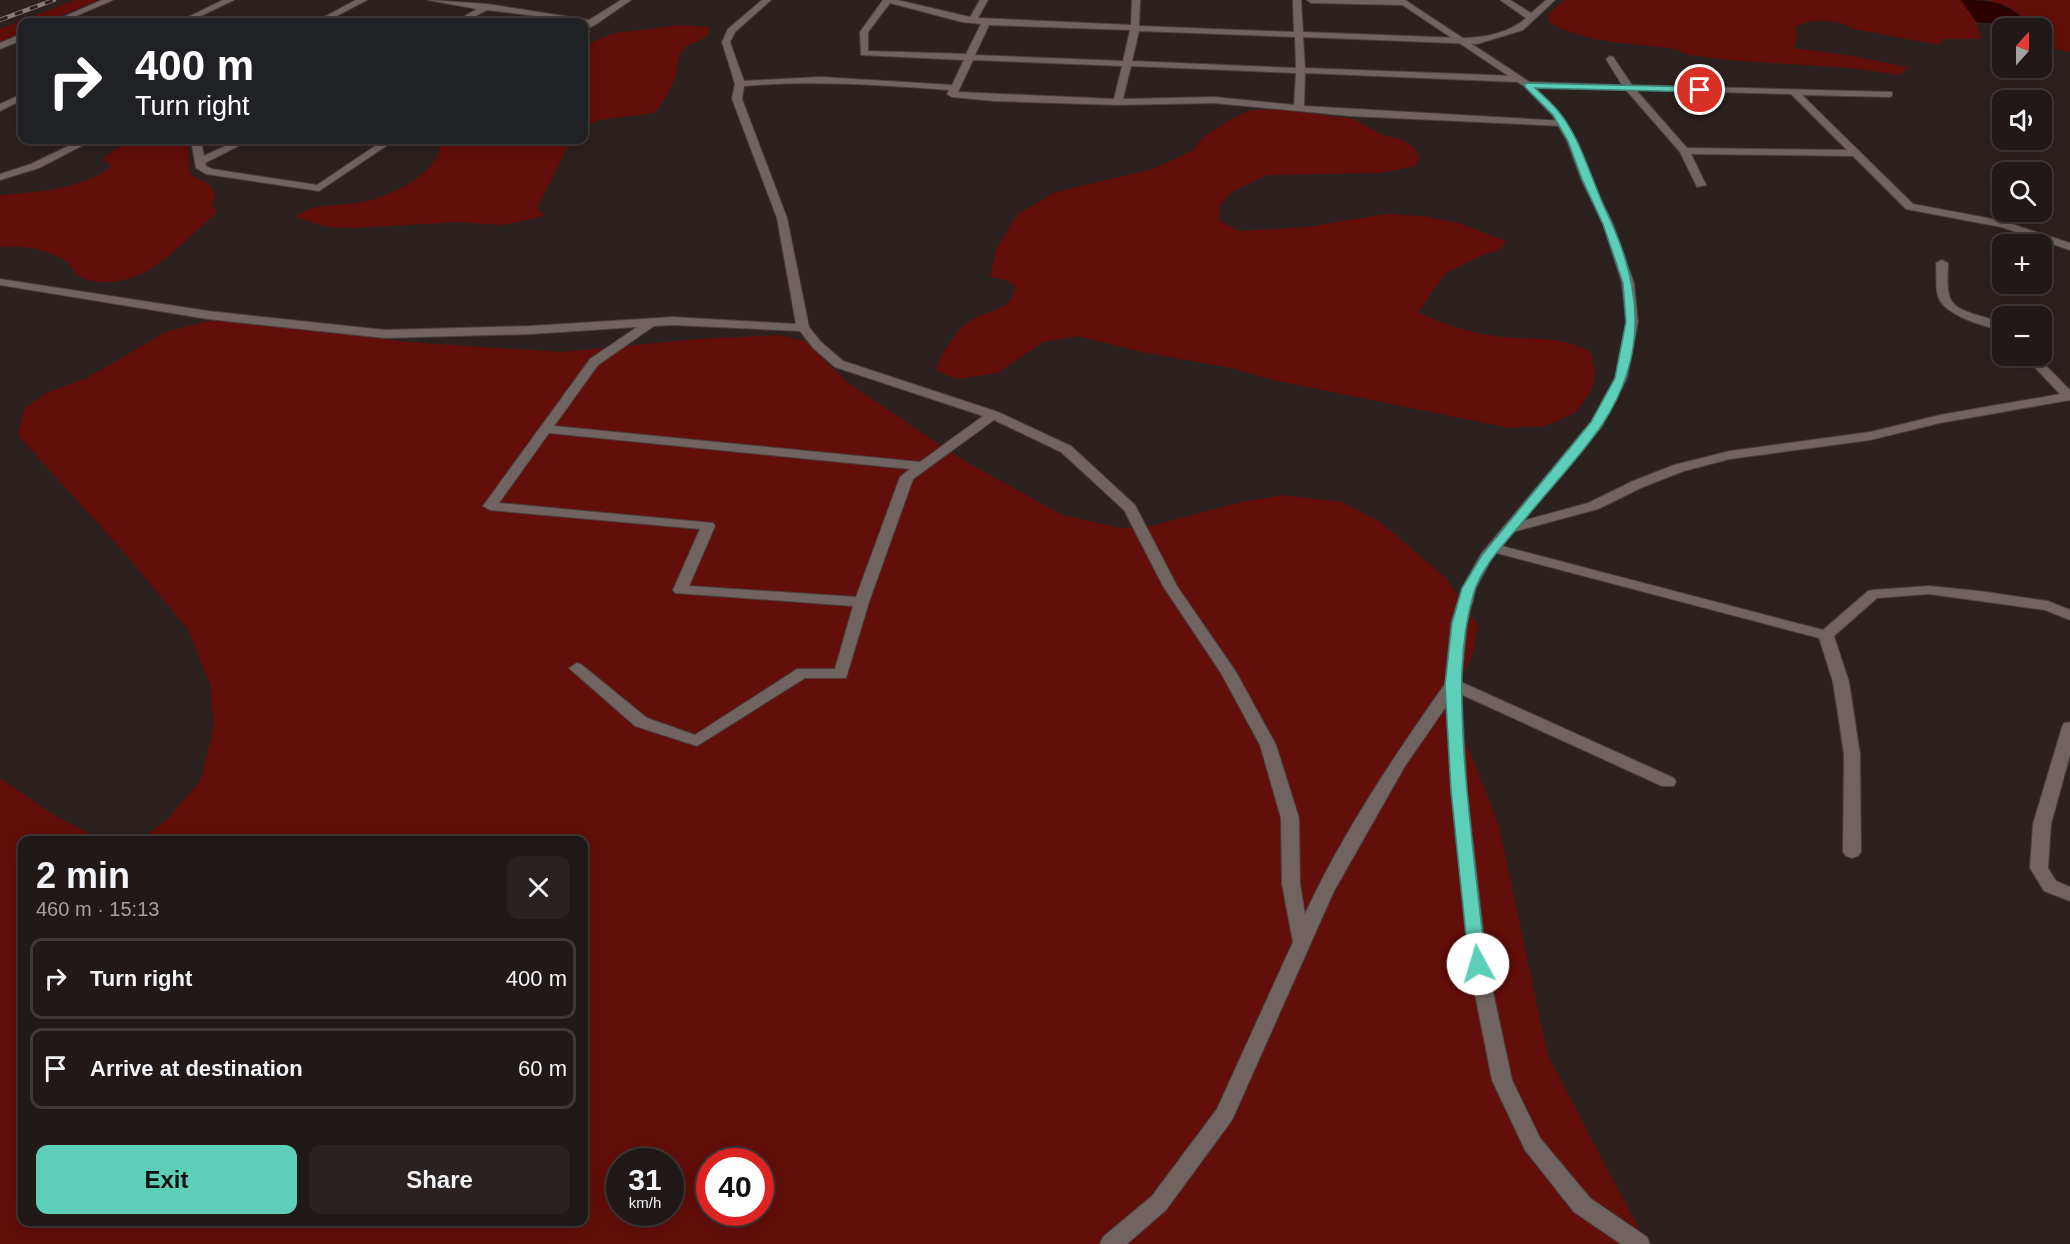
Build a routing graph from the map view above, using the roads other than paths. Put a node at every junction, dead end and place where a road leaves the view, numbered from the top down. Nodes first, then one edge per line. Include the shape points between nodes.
1 (109, 0) edge
2 (230, 0) edge
3 (363, 0) edge
4 (432, 0) edge
5 (499, 0) edge
6 (627, 0) edge
7 (767, 0) edge
8 (887, 0) edge
9 (984, 0) edge
10 (1136, 0) edge
11 (1297, 0) edge
12 (1311, 0) edge
13 (1504, 0) edge
14 (1551, 0) edge
15 (1401, 1) edge
16 (486, 8) junction
17 (1531, 17) junction
18 (66, 18) edge
19 (191, 18) edge
20 (327, 18) edge
21 (466, 18) edge
22 (546, 18) edge
23 (973, 20) junction
24 (986, 22) junction
25 (588, 25) edge
26 (1135, 28) junction
27 (1299, 35) junction
28 (18, 39) edge
29 (1461, 41) junction
30 (0, 46) edge
31 (970, 58) junction
32 (1610, 59) dead end
33 (1126, 64) junction
34 (1301, 71) junction
35 (1522, 82) junction
36 (740, 84) junction
37 (955, 88) junction
38 (1629, 88) junction
39 (1794, 93) junction
40 (1889, 94) dead end
41 (18, 99) edge
42 (1118, 102) junction
43 (2, 106) edge
44 (1299, 107) junction
45 (18, 108) edge
46 (1562, 123) junction
47 (80, 144) edge
48 (197, 144) edge
49 (237, 144) edge
50 (384, 144) edge
51 (1684, 151) junction
52 (1855, 153) junction
53 (200, 162) junction
54 (0, 177) edge
55 (1701, 185) dead end
56 (2070, 247) edge
57 (1942, 263) dead end
58 (0, 282) edge
59 (1992, 322) edge
60 (650, 323) junction
61 (802, 328) junction
62 (2040, 366) edge
63 (2069, 396) edge
64 (993, 416) junction
65 (544, 429) junction
66 (923, 466) junction
67 (1509, 529) junction
68 (1494, 548) junction
69 (862, 602) junction
70 (2070, 615) edge
71 (1826, 634) junction
72 (577, 668) dead end
73 (1453, 685) junction
74 (2070, 727) edge
75 (1668, 782) dead end
76 (1852, 852) dead end
77 (2070, 894) edge
78 (1301, 940) junction
79 (1111, 1244) edge
80 (1639, 1244) edge

1 - 18 street
2 - 19 street
3 - 20 street
4 - 16 street
5 - 16 street
6 - 25 street
7 - 36 street via 732,31 726,42
8 - 23 street
8 - 31 street via 864,32 864,52
9 - 23 street
10 - 26 street
11 - 27 street
12 - 15 street
13 - 17 street
14 - 17 street
15 - 29 street
16 - 21 street
16 - 22 street
17 - 29 street via 1520,28 1478,41
23 - 24 street
24 - 26 street
24 - 31 street
26 - 27 street
26 - 33 street
27 - 29 street
27 - 34 street
28 - 30 street
29 - 35 street
31 - 33 street
31 - 37 street
32 - 38 street
33 - 34 street
33 - 42 street
34 - 35 street
34 - 44 street
35 - 38 street
35 - 46 street
36 - 37 street via 781,79 854,79
36 - 61 street via 737,99 782,218
37 - 42 street via 952,94
38 - 39 street
38 - 51 street
39 - 40 street
39 - 52 street
41 - 43 street
42 - 44 street via 1214,100
43 - 45 street
44 - 46 street
46 - 67 street via 1611,234 1628,283 1632,322 1621,378 1597,423
47 - 54 street via 35,166
48 - 53 street
49 - 53 street
50 - 53 street via 319,188 210,172 201,168
51 - 52 street
51 - 55 street
52 - 56 street via 1910,207 2003,224
57 - 59 street via 1944,299 1959,314
58 - 60 street via 208,315 385,334
60 - 61 street
60 - 65 street via 594,362
61 - 64 street via 839,364
62 - 63 street
63 - 67 street via 1870,436 1731,455 1678,468 1593,506
64 - 66 street
64 - 78 street via 1066,449 1130,508 1170,586 1228,672 1268,745 1290,818 1291,884
65 - 66 street
65 - 69 street via 490,506 708,526 680,590
66 - 69 street via 907,477
67 - 68 street
68 - 71 street
68 - 73 street via 1469,588 1459,623
69 - 72 street via 841,674 802,673 697,741 641,722
70 - 71 street via 2048,606 1979,595 1929,590 1873,594
71 - 76 street via 1842,682 1852,754
73 - 75 street
73 - 78 street via 1398,763
73 - 80 street via 1459,790 1478,964 1502,1080 1532,1144 1582,1205
74 - 77 street via 2042,824 2039,868 2050,886
78 - 79 street via 1225,1114 1160,1203

